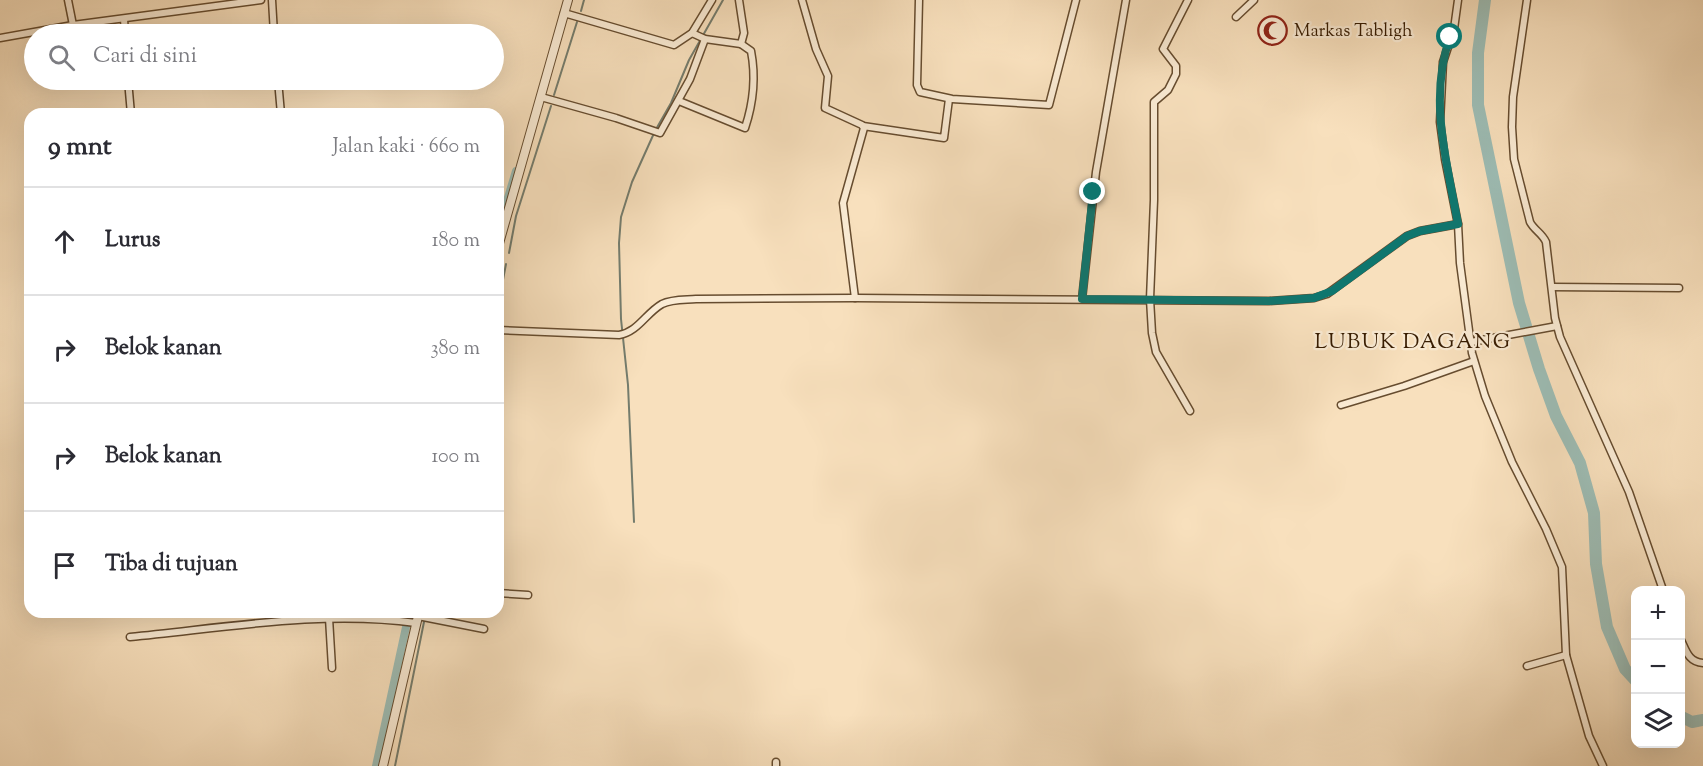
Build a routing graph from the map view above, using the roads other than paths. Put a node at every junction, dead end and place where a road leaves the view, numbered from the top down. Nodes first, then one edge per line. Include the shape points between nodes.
1 (68, 0) edge
2 (261, 0) edge
3 (272, 0) edge
4 (568, 0) edge
5 (712, 0) edge
6 (740, 0) edge
7 (802, 0) edge
8 (919, 0) edge
9 (1076, 0) edge
10 (1126, 0) edge
11 (1188, 0) edge
12 (1254, 0) edge
13 (1458, 0) edge
14 (1527, 0) edge
15 (564, 13) junction
16 (1236, 17) dead end
17 (124, 19) junction
18 (73, 24) edge
19 (82, 24) edge
20 (124, 24) edge
21 (273, 24) edge
22 (24, 34) edge
23 (693, 34) junction
24 (0, 38) edge
25 (704, 38) junction
26 (741, 44) junction
27 (129, 90) edge
28 (279, 90) edge
29 (541, 97) junction
30 (949, 99) junction
31 (679, 101) junction
32 (130, 108) edge
33 (280, 108) edge
34 (863, 126) junction
35 (1458, 224) junction
36 (504, 226) edge
37 (1552, 287) junction
38 (1678, 288) dead end
39 (855, 298) junction
40 (1082, 299) junction
41 (1150, 299) junction
42 (1557, 326) junction
43 (504, 330) edge
44 (1471, 342) junction
45 (1474, 361) junction
46 (1341, 405) dead end
47 (1190, 411) dead end
48 (1661, 586) edge
49 (504, 593) edge
50 (528, 595) dead end
51 (329, 618) junction
52 (402, 618) edge
53 (418, 618) edge
54 (425, 618) edge
55 (484, 629) dead end
56 (130, 637) dead end
57 (1681, 640) edge
58 (1566, 655) junction
59 (1703, 663) edge
60 (1527, 666) dead end
61 (332, 668) dead end
62 (383, 766) edge
63 (1603, 766) edge

1 - 18 street
2 - 17 street
3 - 21 street
4 - 15 street
5 - 23 street
6 - 26 street via 744,33
7 - 34 street via 828,76 825,108
8 - 30 street via 917,89
9 - 30 street via 1049,105
10 - 40 street via 1096,172
11 - 41 street via 1163,49 1177,70 1168,90 1154,102
12 - 16 street
13 - 35 street via 1443,62 1440,122
14 - 37 street via 1511,109 1514,159 1527,215 1546,242
15 - 23 street via 671,45
15 - 29 street
17 - 19 street
17 - 20 street
22 - 24 street
23 - 25 street
25 - 26 street
25 - 31 street
26 - 31 street via 751,51 753,76 752,105 745,128
27 - 32 street
28 - 33 street
29 - 31 street via 660,133
29 - 36 street
30 - 34 street via 944,138
34 - 39 street via 843,203
35 - 41 street via 1407,236 1321,297 1269,301
35 - 44 street
37 - 38 street
37 - 42 street
39 - 40 street
39 - 43 street via 675,301 661,305 631,332 622,335
40 - 41 street
41 - 47 street via 1156,352
42 - 44 street
42 - 48 street via 1629,492
44 - 45 street
45 - 46 street
45 - 58 street via 1512,462 1562,567
49 - 50 street
51 - 52 street
51 - 56 street
51 - 61 street
53 - 62 street
54 - 55 street
57 - 59 street via 1692,661
58 - 60 street
58 - 63 street via 1589,736

